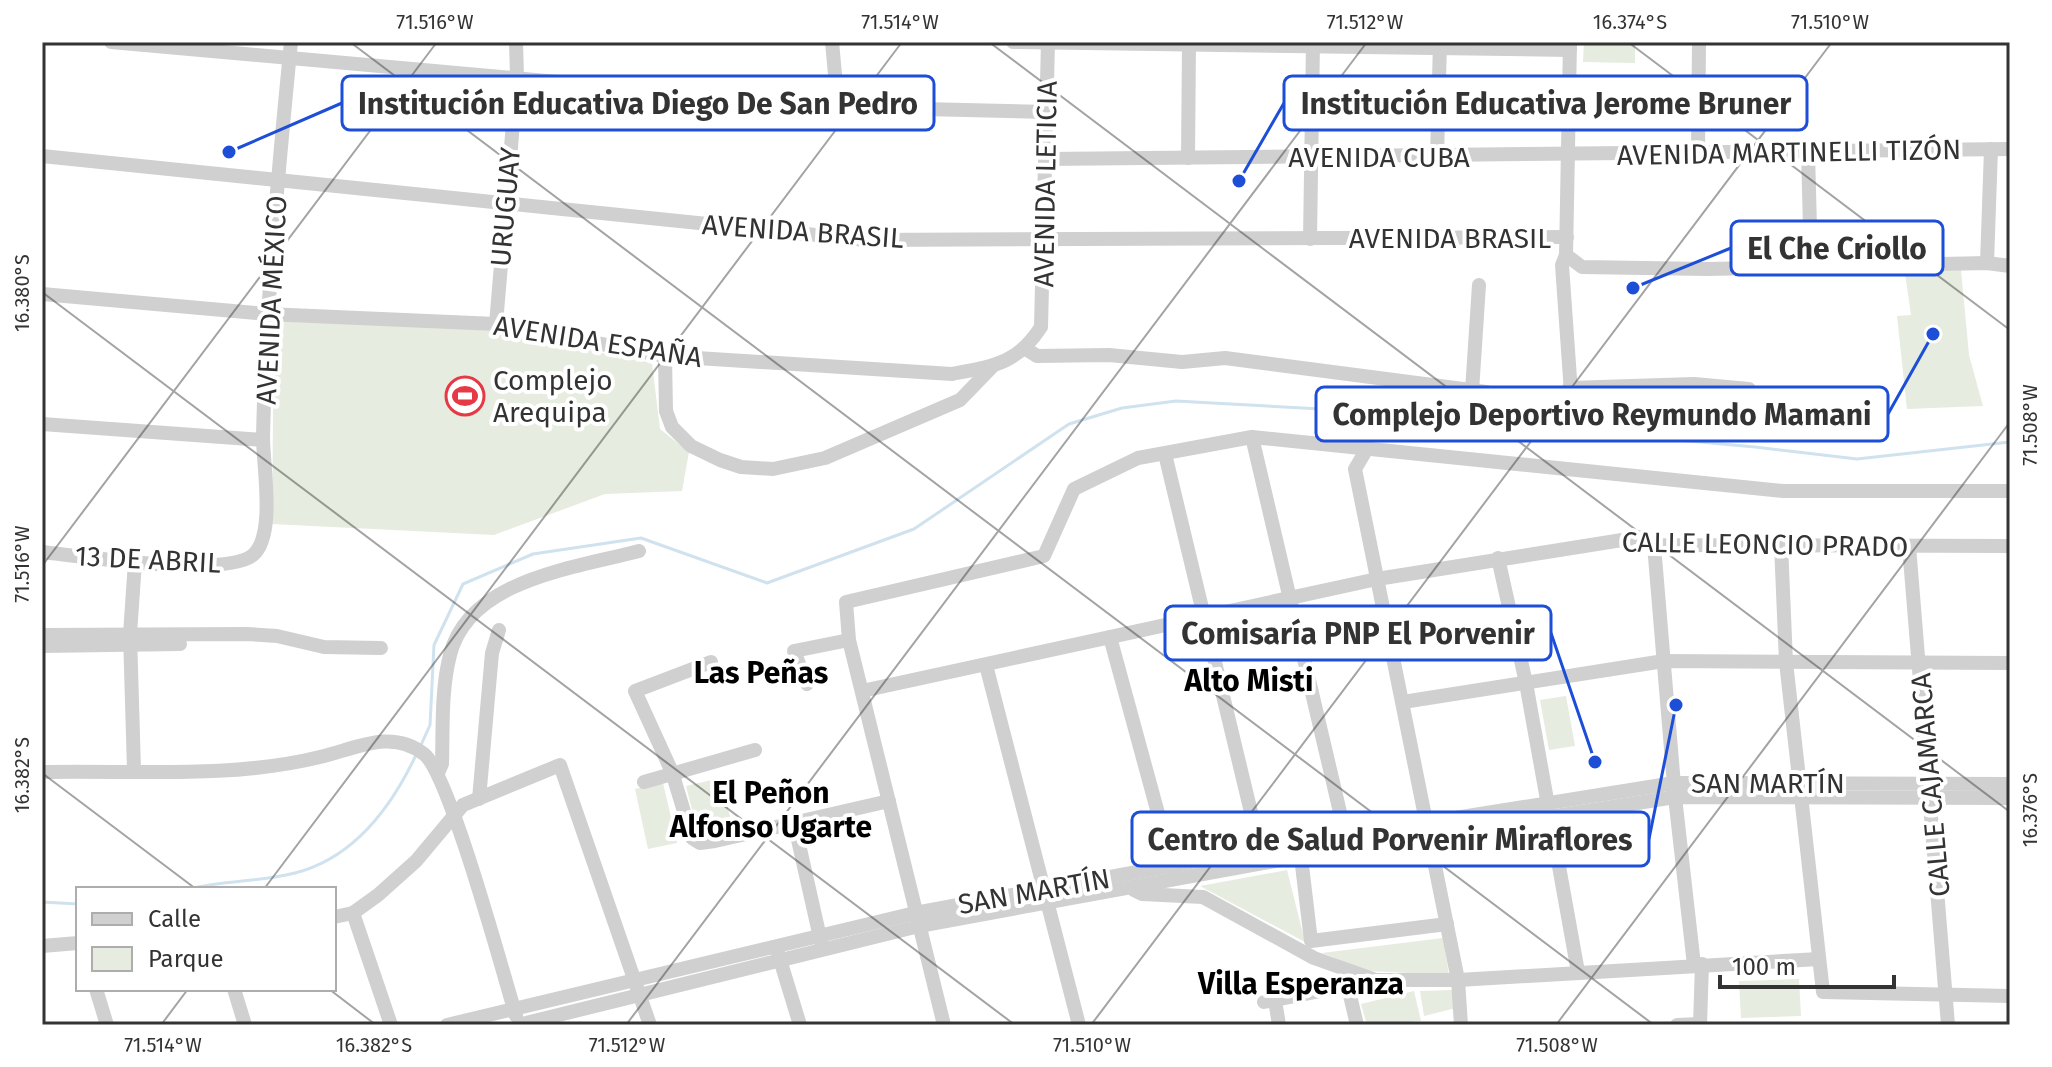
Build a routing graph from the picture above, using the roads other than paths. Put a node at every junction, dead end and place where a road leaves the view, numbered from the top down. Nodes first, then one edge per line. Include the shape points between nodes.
1 (111, 42) edge
2 (516, 42) edge
3 (832, 42) edge
4 (1013, 42) edge
5 (1048, 42) edge
6 (1699, 42) edge
7 (1189, 43) edge
8 (1313, 44) edge
9 (176, 45) edge
10 (1440, 45) edge
11 (1570, 46) edge
12 (290, 50) edge
13 (517, 76) junction
14 (838, 107) junction
15 (1047, 112) junction
16 (1991, 149) junction
17 (2010, 149) edge
18 (1808, 152) junction
19 (1698, 154) junction
20 (42, 156) edge
21 (1568, 156) junction
22 (1311, 157) junction
23 (1437, 157) junction
24 (1188, 158) junction
25 (1045, 159) junction
26 (277, 182) junction
27 (505, 204) junction
28 (1567, 237) junction
29 (1310, 239) junction
30 (1043, 241) junction
31 (1566, 255) junction
32 (1987, 263) junction
33 (1811, 266) junction
34 (2010, 266) edge
35 (1479, 285) dead end
36 (42, 294) edge
37 (267, 314) junction
38 (496, 324) junction
39 (1041, 327) joint
40 (1026, 349) junction
41 (665, 356) junction
42 (992, 367) junction
43 (952, 374) junction
44 (1569, 388) junction
45 (1749, 389) dead end
46 (1472, 391) junction
47 (960, 400) junction
48 (42, 424) edge
49 (1252, 437) junction
50 (263, 440) junction
51 (1368, 447) junction
52 (1165, 454) junction
53 (2010, 491) edge
54 (1654, 545) junction
55 (1781, 545) junction
56 (1909, 546) junction
57 (2010, 546) edge
58 (639, 551) dead end
59 (42, 552) edge
60 (252, 556) joint
61 (1498, 558) junction
62 (135, 562) junction
63 (1377, 579) junction
64 (1287, 597) junction
65 (1201, 617) junction
66 (499, 630) dead end
67 (42, 635) edge
68 (1110, 637) junction
69 (130, 639) junction
70 (849, 640) junction
71 (42, 646) edge
72 (381, 648) dead end
73 (1664, 661) junction
74 (711, 662) dead end
75 (1786, 662) junction
76 (1919, 662) junction
77 (2010, 663) edge
78 (986, 665) junction
79 (1526, 683) junction
80 (807, 684) dead end
81 (862, 691) junction
82 (1403, 702) junction
83 (755, 750) dead end
84 (134, 770) junction
85 (42, 772) edge
86 (672, 772) junction
87 (438, 773) junction
88 (644, 782) dead end
89 (2010, 784) edge
90 (1802, 789) junction
91 (1674, 790) junction
92 (1930, 790) junction
93 (2010, 798) edge
94 (479, 799) junction
95 (889, 801) junction
96 (1550, 810) junction
97 (454, 814) junction
98 (794, 822) junction
99 (1429, 830) junction
100 (1347, 843) junction
101 (1262, 856) junction
102 (1301, 857) junction
103 (1175, 873) junction
104 (1131, 881) junction
105 (1044, 896) junction
106 (353, 913) junction
107 (336, 917) edge
108 (917, 920) junction
109 (1447, 924) junction
110 (821, 941) junction
111 (76, 943) edge
112 (42, 946) edge
113 (778, 952) junction
114 (1819, 959) junction
115 (1698, 965) junction
116 (1578, 972) junction
117 (1376, 980) junction
118 (1458, 980) junction
119 (1348, 987) junction
120 (637, 988) junction
121 (97, 991) edge
122 (235, 991) edge
123 (1949, 993) junction
124 (2010, 996) edge
125 (514, 1008) junction
126 (1700, 1024) edge
127 (107, 1025) edge
128 (245, 1025) edge
129 (391, 1025) edge
130 (447, 1025) edge
131 (519, 1025) edge
132 (650, 1025) edge
133 (800, 1025) edge
134 (944, 1025) edge
135 (1079, 1025) edge
136 (1279, 1025) edge
137 (1357, 1025) edge
138 (1461, 1025) edge
139 (1677, 1025) edge
140 (1948, 1025) edge

1 - 9 street
2 - 13 street, URUGUAY
3 - 14 street
4 - 5 street
5 - 7 street
5 - 15 street, AVENIDA LETICIA
6 - 19 street
7 - 8 street
7 - 24 street
8 - 10 street
8 - 22 street
9 - 12 street
10 - 11 street
10 - 23 street
11 - 21 street
12 - 13 street
12 - 26 street, AVENIDA MÉXICO
13 - 14 street
13 - 27 street, URUGUAY
14 - 15 street
15 - 25 street, AVENIDA LETICIA
16 - 17 street, AVENIDA MARTINELLI TIZÓN
16 - 18 street, AVENIDA MARTINELLI TIZÓN
16 - 32 street
18 - 19 street, AVENIDA MARTINELLI TIZÓN
18 - 33 street
19 - 21 street, AVENIDA MARTINELLI TIZÓN
20 - 26 street, AVENIDA BRASIL
21 - 23 street, AVENIDA CUBA
21 - 28 street
22 - 23 street, AVENIDA CUBA
22 - 24 street, AVENIDA CUBA
22 - 29 street
24 - 25 street, AVENIDA CUBA
25 - 30 street, AVENIDA LETICIA
26 - 27 street, AVENIDA BRASIL
26 - 37 street, AVENIDA MÉXICO
27 - 30 street, AVENIDA BRASIL via 865,240
27 - 38 street, URUGUAY
28 - 29 street, AVENIDA BRASIL
28 - 31 street
29 - 30 street, AVENIDA BRASIL
30 - 39 street, AVENIDA LETICIA
31 - 33 street via 1582,267
31 - 44 street via 1562,265
32 - 33 street
32 - 34 street
35 - 46 street
36 - 37 street, AVENIDA ESPAÑA
37 - 38 street, AVENIDA ESPAÑA
37 - 50 street, AVENIDA MÉXICO
38 - 41 street, AVENIDA ESPAÑA
39 - 40 street, AVENIDA ESPAÑA
40 - 42 street, AVENIDA ESPAÑA
40 - 46 street via 1037,356 1182,362 1225,358
41 - 43 street, AVENIDA ESPAÑA
41 - 47 street via 666,411 672,427 691,446 741,467 799,467
42 - 43 street, AVENIDA ESPAÑA
42 - 47 street
43 - 47 street
44 - 45 street via 1694,384
44 - 46 street via 1573,421
48 - 50 street
49 - 51 street
49 - 52 street
49 - 64 street
50 - 60 street, AVENIDA MÉXICO via 266,522
51 - 53 street via 1783,491
51 - 63 street via 1355,469
52 - 65 street
52 - 70 street via 1138,458 1074,489 1044,556 846,602
54 - 55 street, CALLE LEONCIO PRADO
54 - 61 street, CALLE LEONCIO PRADO via 1641,537
54 - 73 street
55 - 56 street, CALLE LEONCIO PRADO
55 - 75 street
56 - 57 street, CALLE LEONCIO PRADO
56 - 76 street, CALLE CAJAMARCA
58 - 87 street via 515,586 461,628 446,683
59 - 62 street, 13 DE ABRIL
60 - 62 street, 13 DE ABRIL via 222,565
61 - 63 street, CALLE LEONCIO PRADO
61 - 79 street
62 - 69 street
63 - 64 street, CALLE LEONCIO PRADO
63 - 82 street
64 - 65 street, CALLE LEONCIO PRADO
64 - 100 street
65 - 68 street, CALLE LEONCIO PRADO
65 - 101 street
66 - 94 street via 492,653
67 - 69 street
68 - 78 street, CALLE LEONCIO PRADO
68 - 103 street
69 - 71 street
69 - 72 street via 247,634 324,647
69 - 84 street
70 - 80 street via 794,651
70 - 81 street
73 - 75 street
73 - 79 street
73 - 91 street
74 - 86 street via 635,691
75 - 76 street
75 - 90 street
76 - 77 street
76 - 92 street, CALLE CAJAMARCA
78 - 81 street, CALLE LEONCIO PRADO
78 - 105 street
79 - 82 street
79 - 96 street
81 - 95 street
82 - 99 street
83 - 86 street
84 - 85 street
84 - 87 street via 268,768 375,740 423,753
86 - 88 street
86 - 98 street via 692,838 700,843
87 - 97 street
89 - 92 street, SAN MARTÍN
90 - 91 street, SAN MARTÍN
90 - 92 street, SAN MARTÍN
90 - 114 street
91 - 96 street, SAN MARTÍN
91 - 115 street
92 - 93 street, SAN MARTÍN
92 - 123 street, CALLE CAJAMARCA
94 - 97 street
94 - 120 street via 560,765
95 - 98 street
95 - 108 street
96 - 99 street, SAN MARTÍN
96 - 116 street
97 - 106 street via 416,861
97 - 125 street
98 - 110 street
99 - 100 street, SAN MARTÍN
99 - 109 street
100 - 101 street, SAN MARTÍN
100 - 102 street, SAN MARTÍN
101 - 102 street, SAN MARTÍN
101 - 103 street, SAN MARTÍN
102 - 109 street via 1311,941
103 - 104 street, SAN MARTÍN
104 - 105 street, SAN MARTÍN
104 - 117 street via 1142,894 1203,897 1314,958
105 - 108 street, SAN MARTÍN
105 - 135 street
106 - 107 street
106 - 129 street
108 - 110 street, SAN MARTÍN
108 - 134 street
109 - 118 street
110 - 113 street, SAN MARTÍN
111 - 112 street
113 - 120 street, SAN MARTÍN
113 - 133 street
114 - 115 street
114 - 123 street via 1823,992
115 - 116 street
115 - 126 street
116 - 118 street
117 - 118 street
117 - 119 street
118 - 138 street
119 - 136 street via 1270,1001
119 - 137 street
120 - 125 street, SAN MARTÍN
120 - 131 street, SAN MARTÍN
120 - 132 street
121 - 127 street
122 - 128 street
123 - 124 street
123 - 140 street, CALLE CAJAMARCA
125 - 130 street, SAN MARTÍN
125 - 131 street
126 - 139 street

